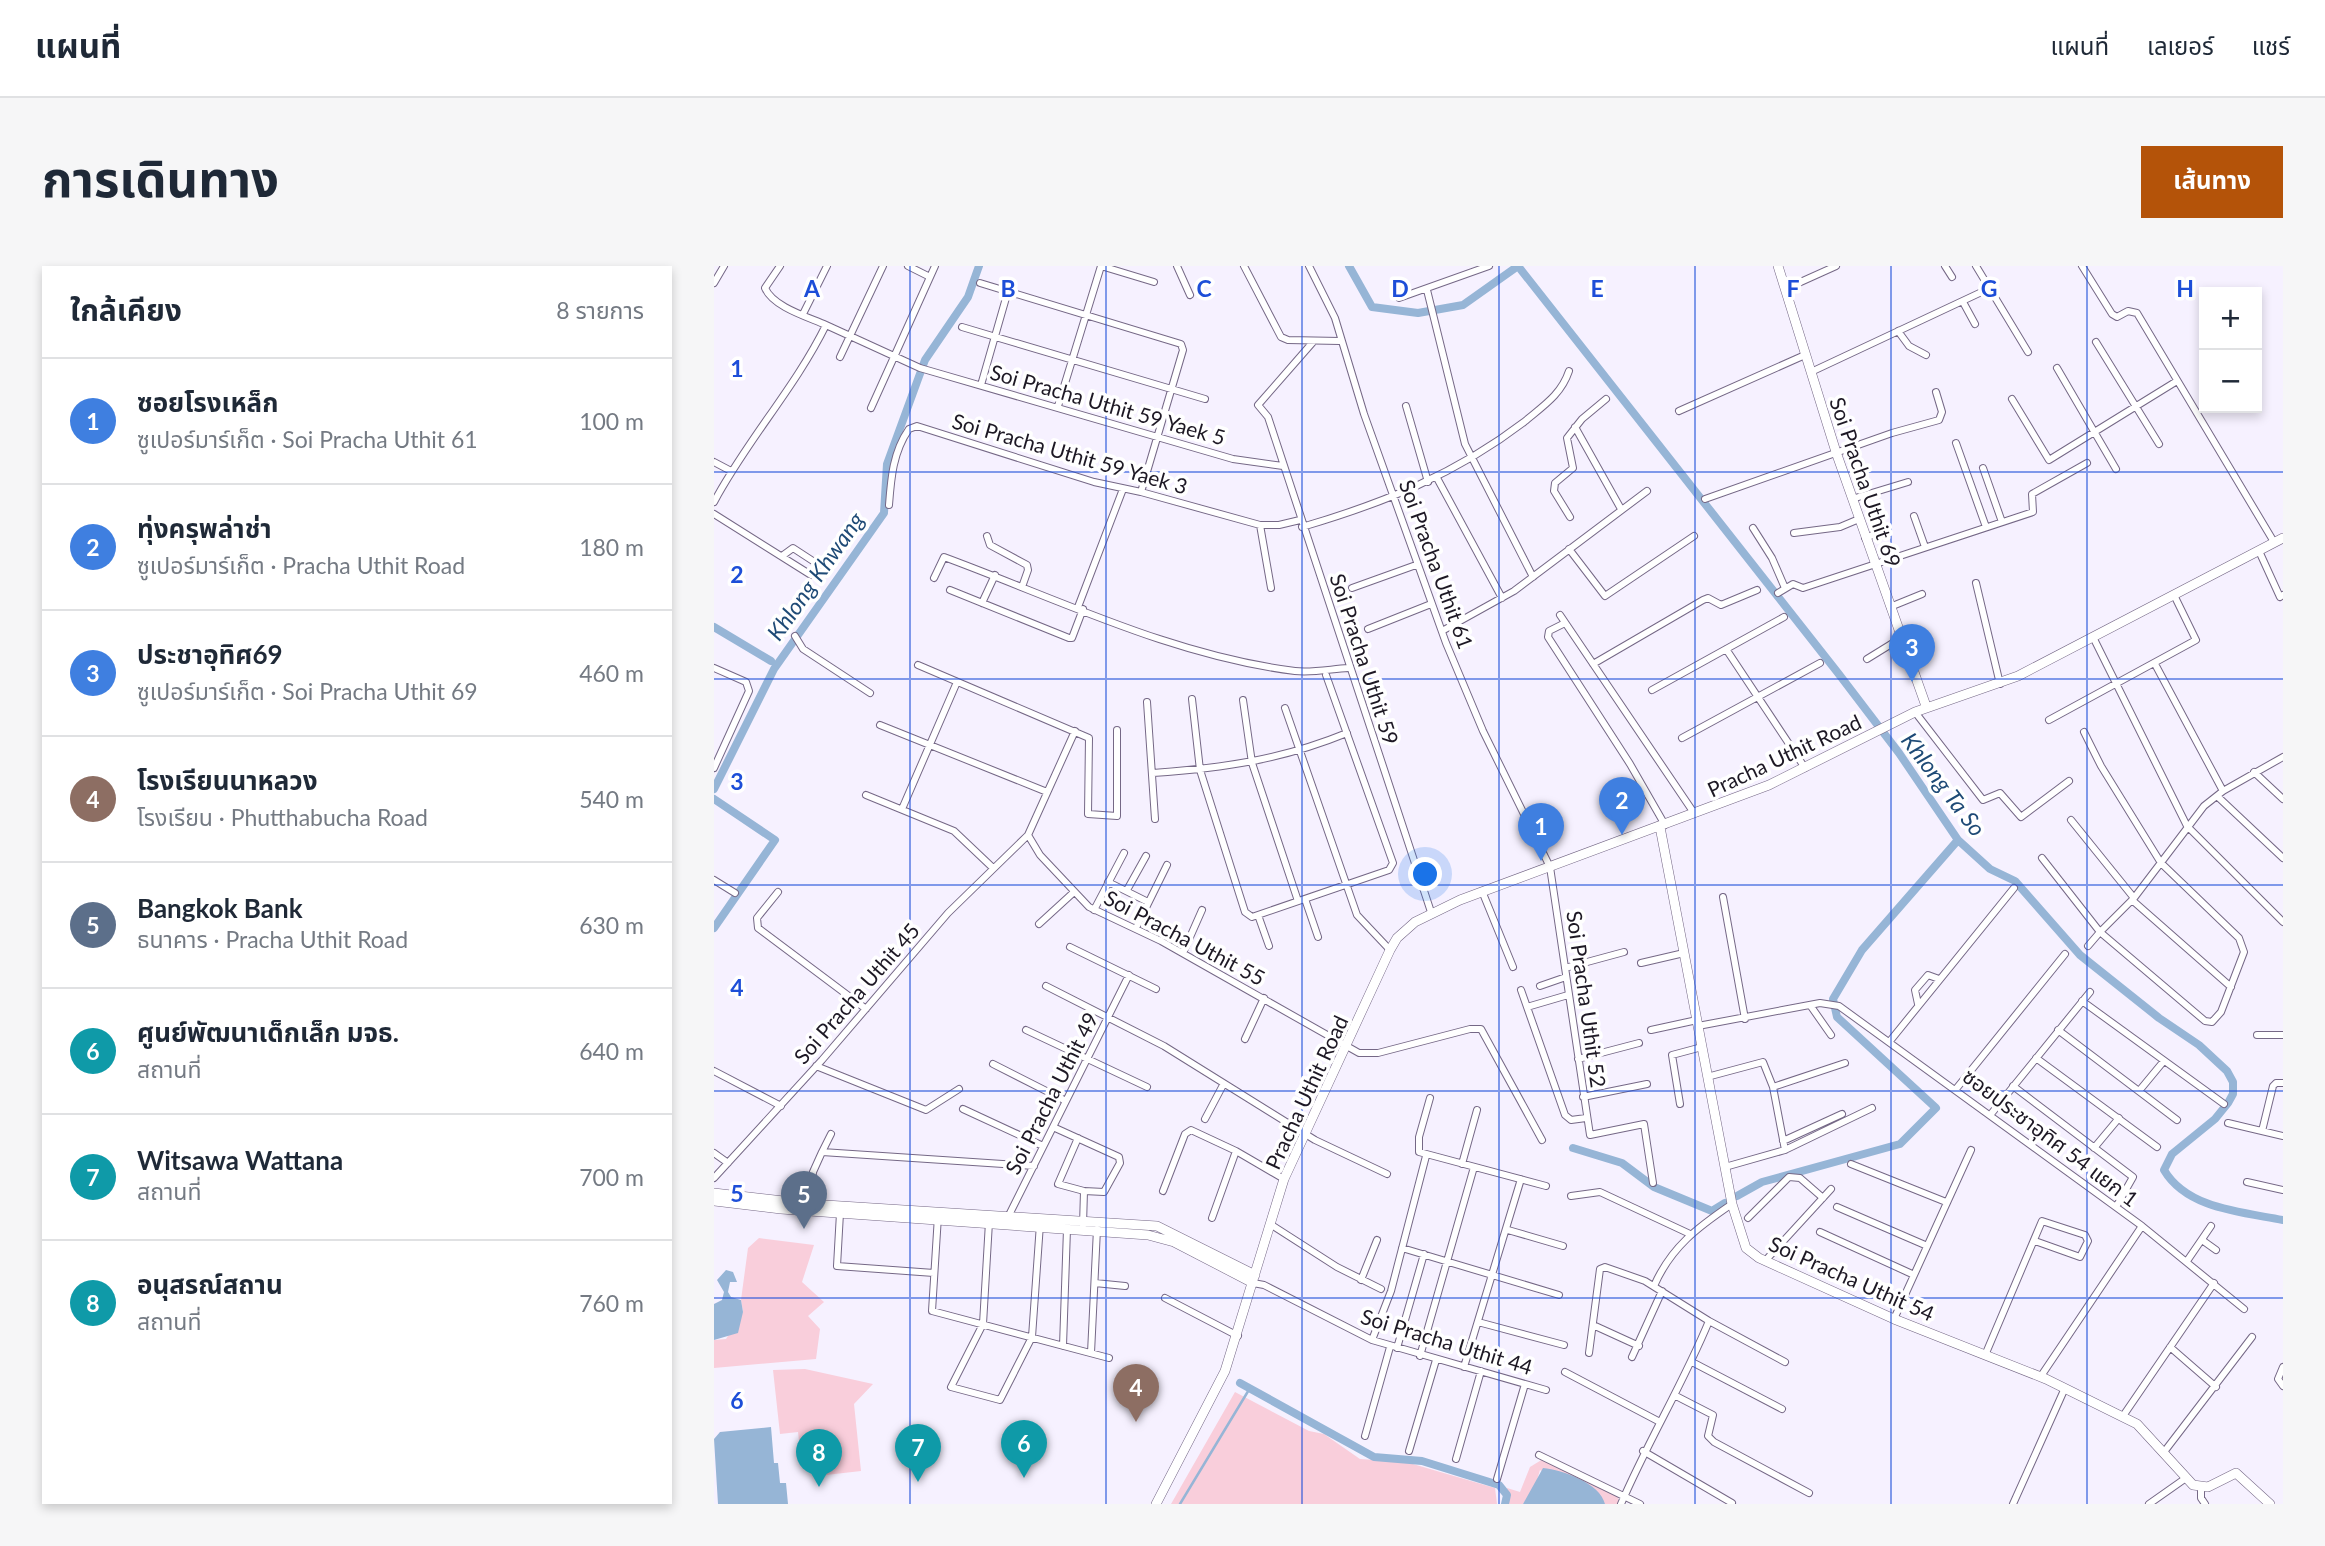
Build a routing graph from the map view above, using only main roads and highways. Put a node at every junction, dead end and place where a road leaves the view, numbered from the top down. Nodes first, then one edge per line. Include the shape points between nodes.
1 (1778, 266) edge
2 (2279, 540) edge
3 (1926, 706) junction
4 (1663, 826) junction
5 (714, 1193) edge
6 (714, 1201) edge
7 (938, 1217) junction
8 (1040, 1223) junction
9 (1083, 1226) junction
10 (1254, 1279) junction
11 (1156, 1504) edge
12 (2270, 1504) edge

1 - 3 main road, Soi Pracha Uthit 69 via 1836,452
2 - 3 main road, Pracha Uthit Road via 2000,684
3 - 4 main road, Pracha Uthit Road via 1805,768
4 - 10 main road, Pracha Uthit Road via 1482,891 1431,912 1404,930 1390,950 1284,1179
4 - 12 main road, Soi Pracha Uthit 54 via 1707,1077 1732,1204 1746,1248 1765,1261 1894,1319 1986,1353 2123,1416 2146,1430 2186,1478 2201,1488 2236,1473
5 - 7 main road
6 - 7 main road
7 - 8 main road
8 - 9 main road
8 - 9 main road via 1067,1229
9 - 10 main road via 1164,1228
10 - 11 main road, Pracha Uthit Road via 1216,1392

